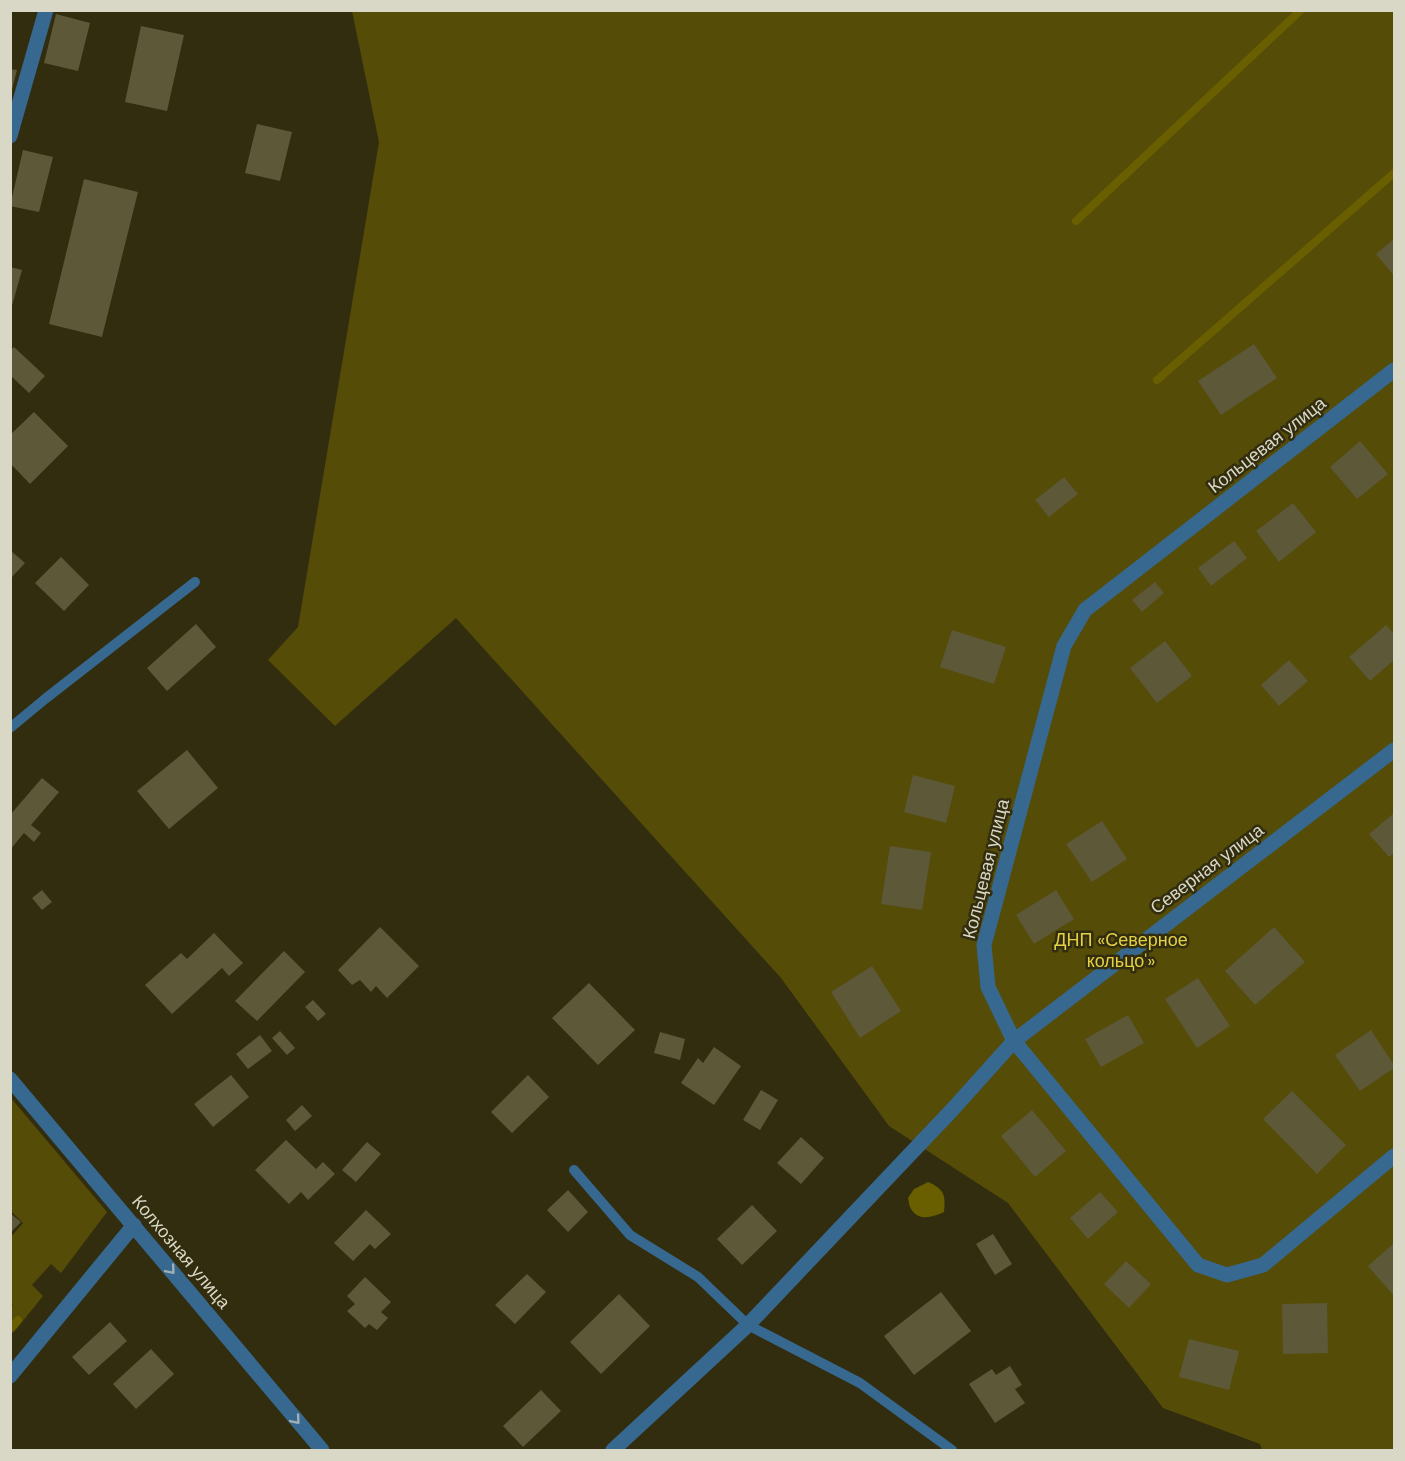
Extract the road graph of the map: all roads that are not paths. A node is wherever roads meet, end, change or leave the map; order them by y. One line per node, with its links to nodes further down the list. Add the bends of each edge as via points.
1 (46, 10): 2 (street)
2 (10, 135)
3 (1395, 370): 7 (street, Кольцевая улица, via 1085,610 1064,646 984,945 988,987)
4 (195, 582): 5 (lane)
5 (10, 728)
6 (1395, 750): 7 (street, Северная улица)
7 (1014, 1041): 9 (street, Кольцевая улица, via 1198,1265 1227,1275 1263,1265); 12 (street, Северная улица)
8 (10, 1079): 11 (street, Колхозная улица)
9 (1395, 1156)
10 (574, 1170): 12 (lane, via 630,1235 698,1277)
11 (134, 1225): 13 (street); 14 (street, Колхозная улица, one-way to 14)
12 (748, 1325): 15 (street, Северная улица); 16 (lane, via 860,1383)
13 (12, 1371)
14 (322, 1450)
15 (613, 1450)
16 (952, 1450)

